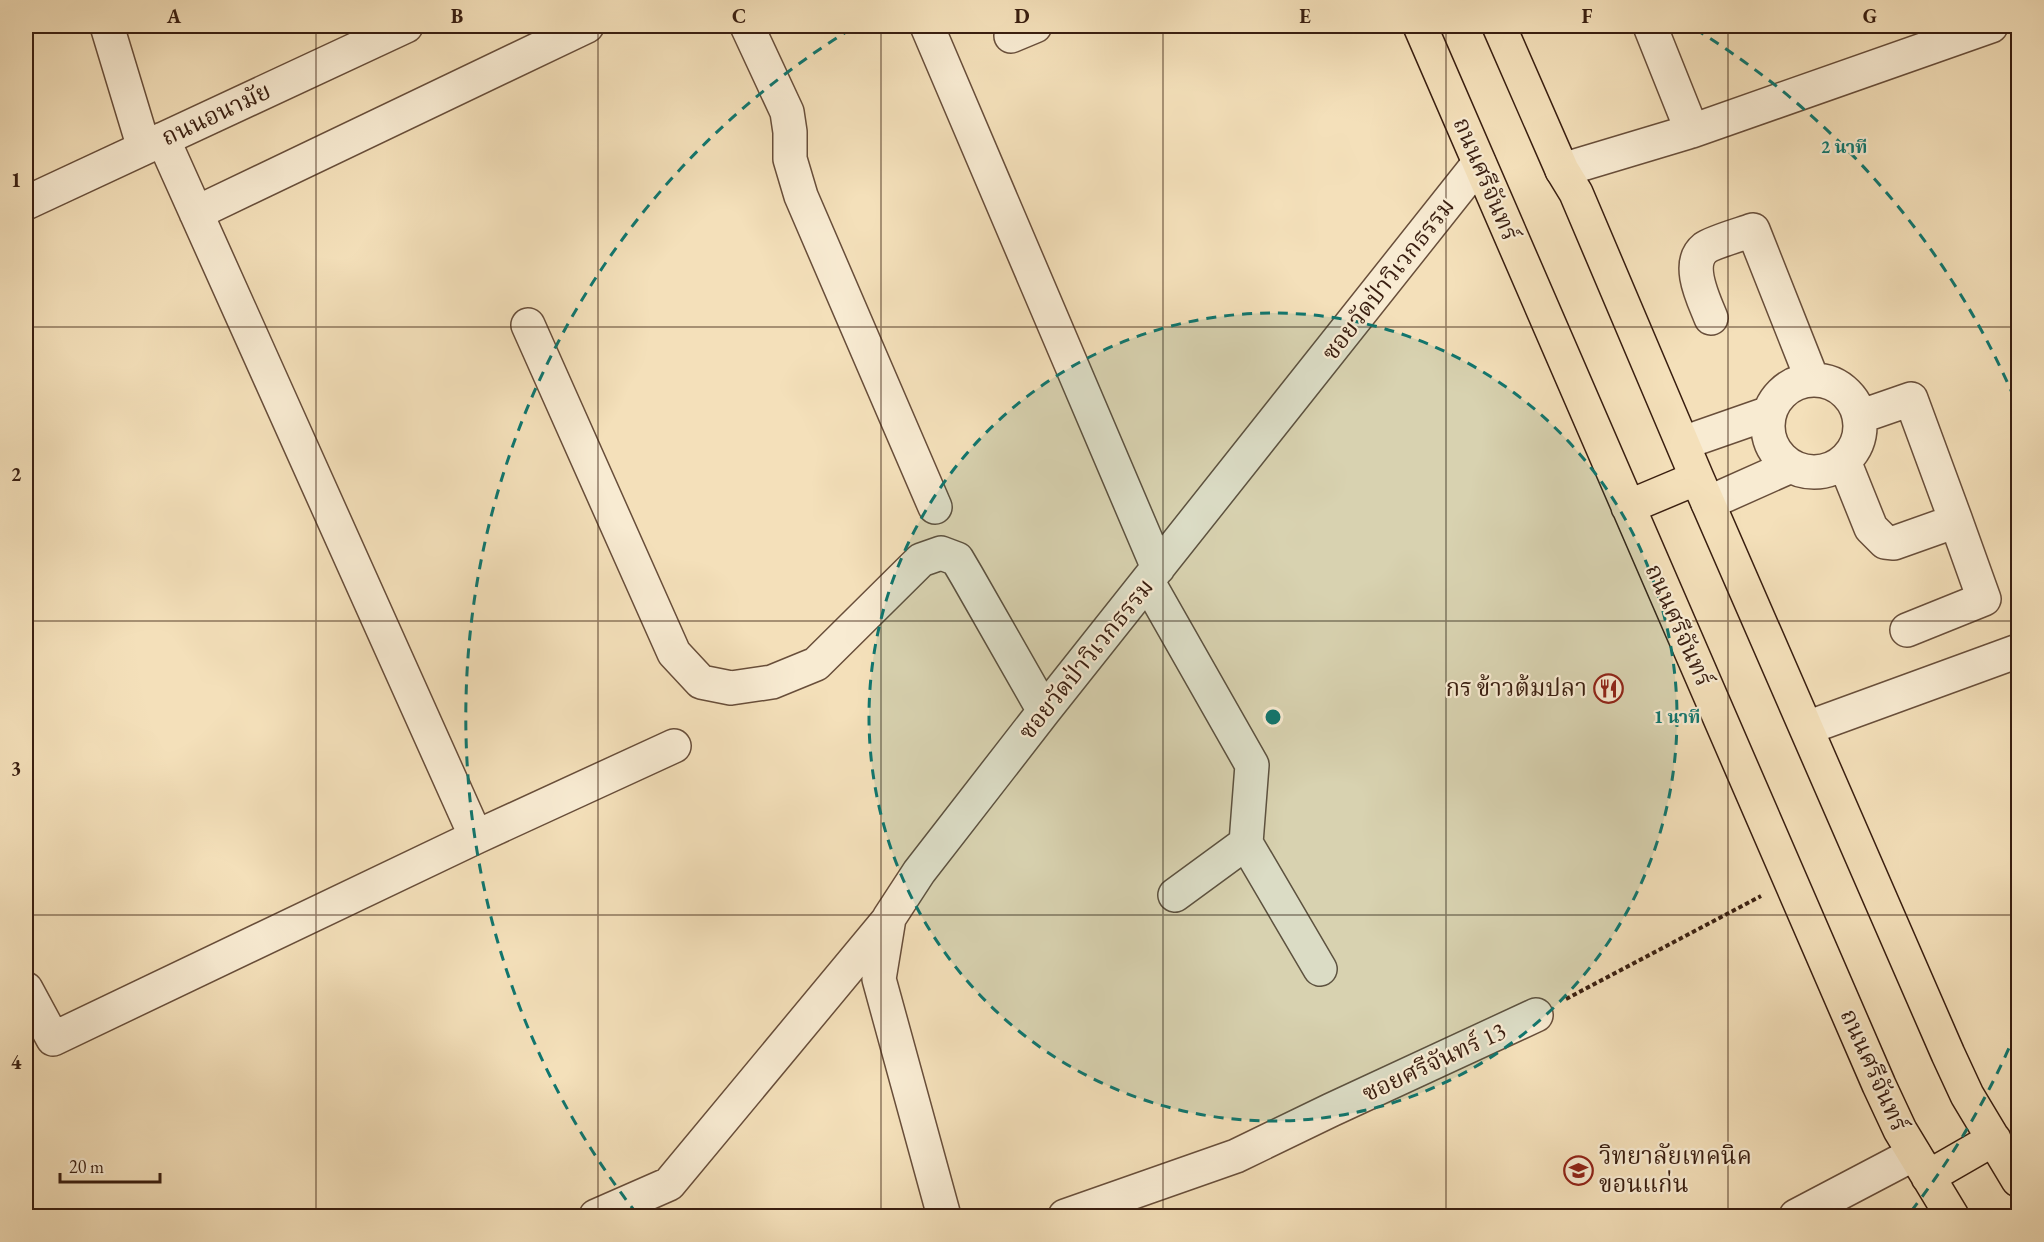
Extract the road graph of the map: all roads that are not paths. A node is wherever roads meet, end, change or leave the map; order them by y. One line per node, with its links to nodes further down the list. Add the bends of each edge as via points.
1 (107, 26): 11 (street)
2 (406, 26): 11 (street, ถนนอนามัย)
3 (587, 26): 15 (street)
4 (747, 26): 25 (street, via 787,112 790,159 801,196)
5 (927, 26): 28 (street)
6 (1420, 26): 12 (main road, ถนนศรีจันทร์)
7 (1499, 26): 13 (main road)
8 (1650, 26): 10 (street)
9 (1991, 26): 10 (street)
10 (1692, 131): 13 (street)
11 (154, 143): 14 (street, ถนนอนามัย); 15 (street, via 175,162)
12 (1479, 163): 26 (main road, ถนนศรีจันทร์); 28 (street, ซอยวัดป่าวิเวกธรรม)
13 (1562, 170): 21 (main road, via 1576,193)
14 (26, 203)
15 (196, 213): 34 (street)
16 (1711, 318): 18 (street, via 1698,281 1698,256 1705,248 1753,230)
17 (528, 325): 31 (street, via 674,653 701,682 731,688 772,682 816,664 921,560 941,553 957,560 968,576)
18 (1812, 379): 19 (street, via 1785,389); 20 (street, via 1837,386 1847,394)
19 (1769, 413): 21 (street); 23 (street, via 1771,443 1779,457)
20 (1859, 417): 22 (street, via 1858,441); 27 (street, via 1911,399)
21 (1683, 443): 24 (main road)
22 (1844, 461): 23 (street, via 1818,472); 27 (street, via 1872,528 1885,542 1893,543)
23 (1791, 466): 24 (street)
24 (1703, 491): 26 (main road); 32 (main road)
25 (935, 507)
26 (1628, 507): 42 (main road, ถนนศรีจันทร์, via 1879,1085)
27 (1956, 521): 29 (street, via 1984,599)
28 (1153, 575): 31 (street, ซอยวัดป่าวิเวกธรรม); 35 (street, via 1252,765)
29 (1906, 630)
30 (2019, 651): 32 (street)
31 (1044, 711): 37 (street, ซอยวัดป่าวิเวกธรรม, via 919,872)
32 (1807, 728): 41 (main road, via 1948,1054)
33 (674, 746): 34 (street)
34 (476, 837): 39 (street, via 53,1039)
35 (1246, 843): 36 (street); 38 (street)
36 (1175, 895)
37 (890, 918): 44 (street, via 669,1184); 45 (street, ซอยวัดป่าวิเวกธรรม, via 879,979)
38 (1320, 969)
39 (26, 989)
40 (1536, 1015): 46 (street, ซอยศรีจันทร์ 13, via 1236,1156)
41 (1994, 1139): 42 (main road); 43 (main road)
42 (1921, 1165): 47 (street); 48 (main road, ถนนศรีจันทร์)
43 (2019, 1180)
44 (596, 1216)
45 (944, 1216)
46 (1065, 1216)
47 (1797, 1216)
48 (1952, 1216)

